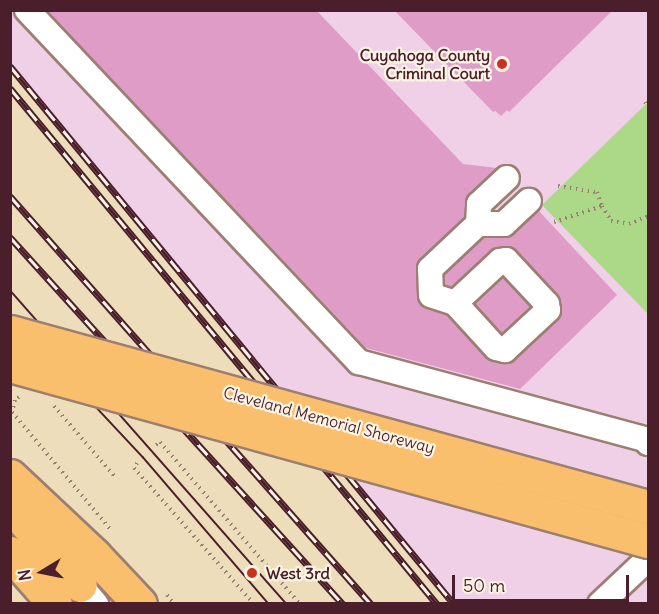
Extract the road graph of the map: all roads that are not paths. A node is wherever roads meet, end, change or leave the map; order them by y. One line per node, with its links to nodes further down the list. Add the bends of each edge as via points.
1 (27, 10): 6 (street, via 359,362 645,439)
2 (518, 190): 3 (street, via 486,223 430,268 431,295)
3 (455, 303): 3 (street, via 495,348 505,350 548,309 506,260 500,261)
4 (10, 332): 9 (highway, Cleveland Memorial Shoreway, bridge)
5 (19, 378): 11 (highway, Cleveland Memorial Shoreway, bridge)
6 (648, 443)
7 (10, 476): 15 (highway, via 78,539)
8 (10, 505): 14 (highway)
9 (648, 507)
10 (10, 526): 14 (highway)
11 (648, 541)
12 (10, 554): 14 (highway)
13 (648, 559): 16 (street)
14 (77, 597)
15 (153, 599)
16 (603, 601)

